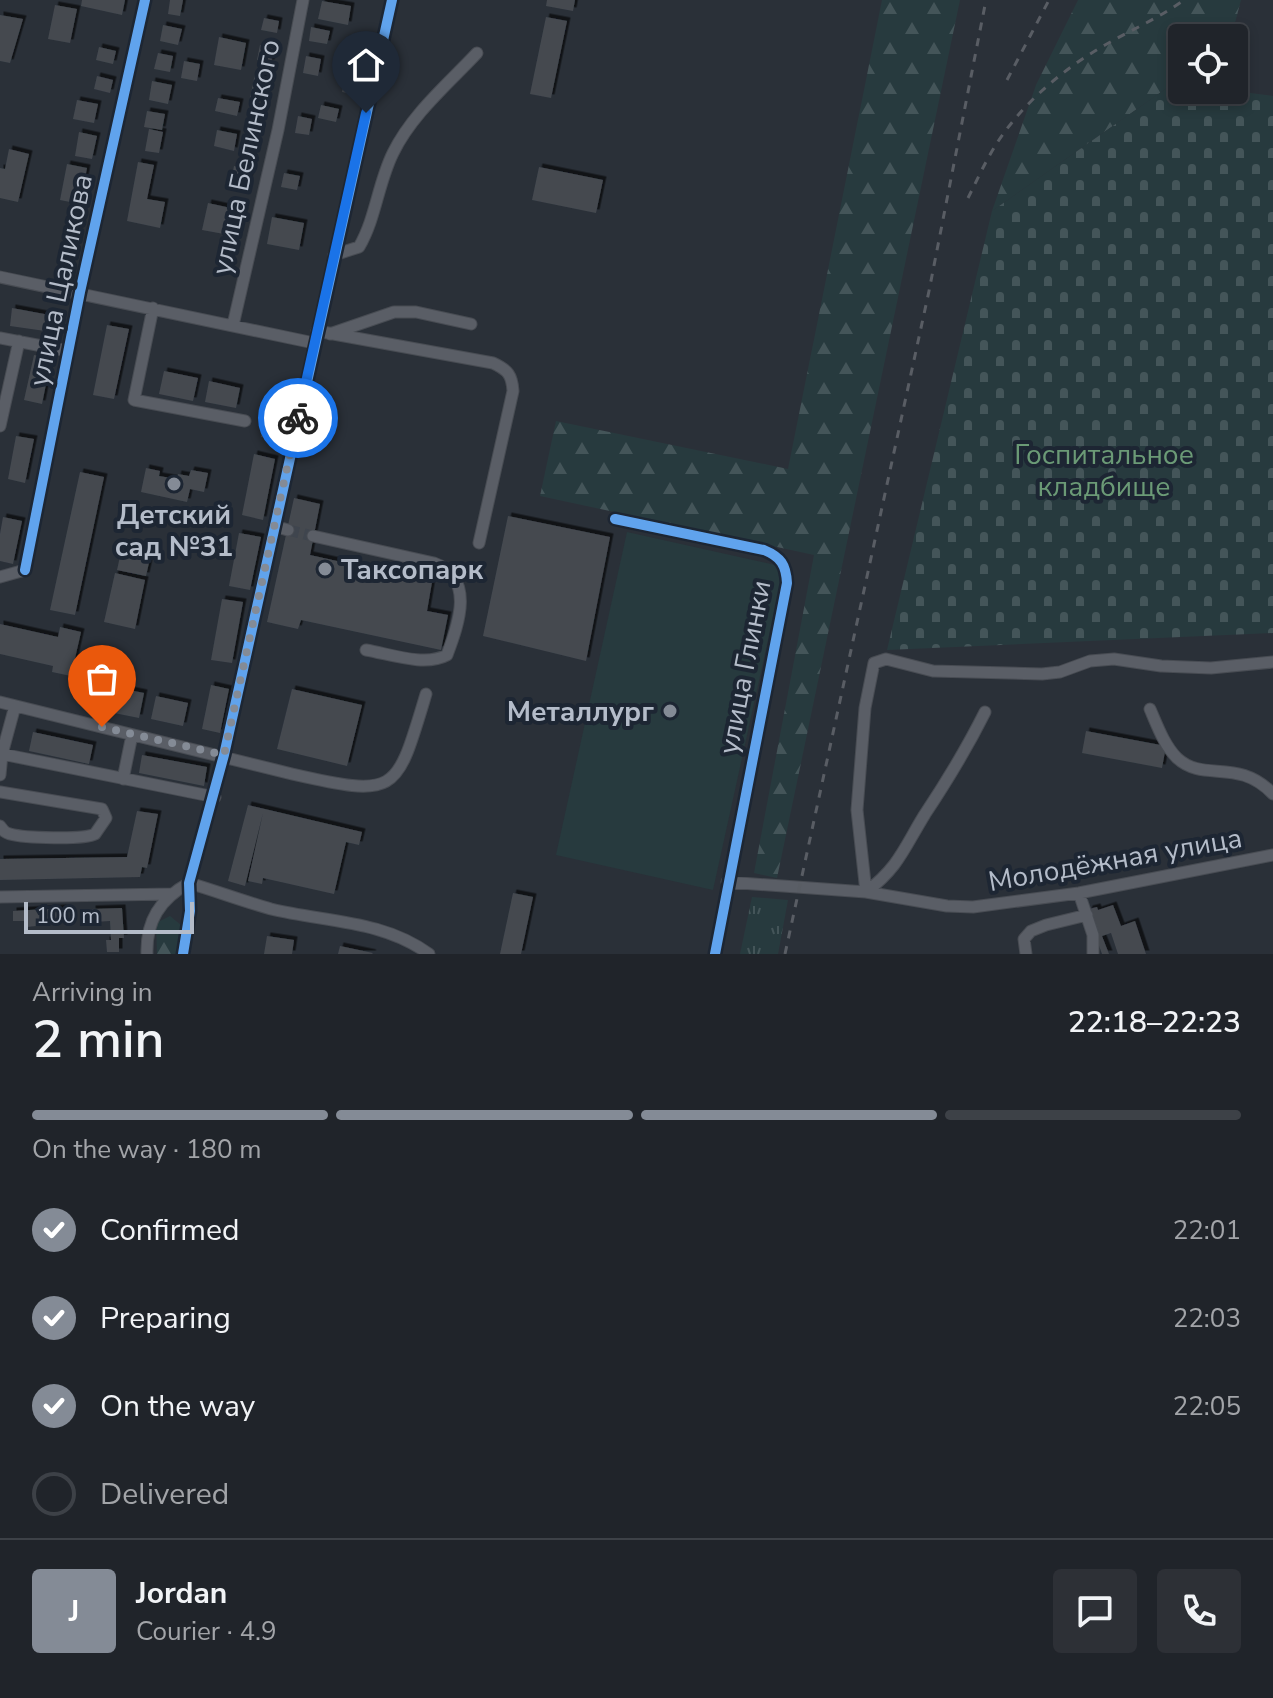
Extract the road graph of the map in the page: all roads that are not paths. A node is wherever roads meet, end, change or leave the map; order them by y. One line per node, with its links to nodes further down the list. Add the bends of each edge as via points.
1 (145, 0): 7 (street, улица Цаликова)
2 (303, 0): 10 (street, улица Белинского)
3 (392, 0): 5 (street)
4 (477, 53): 5 (street, via 408,127 392,155 359,247)
5 (334, 255): 12 (street)
6 (0, 277): 7 (street)
7 (80, 292): 8 (street); 15 (street, улица Цаликова)
8 (153, 308): 10 (street); 16 (street, via 134,400)
9 (471, 324): 11 (street, via 394,312)
10 (233, 325): 12 (street)
11 (330, 334): 12 (street); 22 (street, via 493,363 512,377)
12 (315, 337): 19 (street)
13 (0, 338): 14 (street)
14 (19, 341): 15 (street); 17 (street)
15 (68, 351): 23 (street, улица Цаликова, via 25,570)
16 (245, 421)
17 (0, 426)
18 (615, 519): 41 (street, улица Глинки, via 764,550 775,554 786,570)
19 (274, 526): 20 (street); 33 (street)
20 (288, 530)
21 (313, 536): 24 (street, via 434,563 455,576 462,607 447,655 423,660)
22 (479, 543)
23 (0, 577)
24 (366, 650)
25 (1273, 662): 43 (street, via 1211,668 1114,659 1042,674 933,671 886,659 874,663 857,810)
26 (426, 694): 33 (street, via 408,753 399,772 384,785 341,785)
27 (0, 702): 28 (street)
28 (15, 706): 31 (street); 32 (street)
29 (1150, 709): 37 (street, via 1176,757 1191,767 1239,771)
30 (985, 712): 43 (street, via 904,854)
31 (132, 735): 33 (street); 35 (street)
32 (2, 754): 34 (street); 35 (street)
33 (224, 755): 38 (street)
34 (0, 775)
35 (123, 779): 38 (street)
36 (0, 792): 39 (street, via 102,809 106,818 95,834 79,838 9,834)
37 (1273, 794)
38 (215, 797): 42 (street)
39 (0, 826)
40 (1273, 855): 44 (street, Молодёжная улица)
41 (727, 882): 43 (street, Молодёжная улица); 51 (street, улица Глинки)
42 (189, 883): 45 (street); 49 (street); 50 (street, via 271,909 386,930)
43 (866, 892): 44 (street, Молодёжная улица, via 973,907)
44 (1079, 893): 47 (street)
45 (171, 894): 46 (street); 48 (street, via 150,923)
46 (0, 897)
47 (1087, 915): 52 (street, via 1031,931 1024,939); 53 (street)
48 (147, 954)
49 (183, 954)
50 (429, 954)
51 (715, 954)
52 (1026, 954)
53 (1093, 954)

